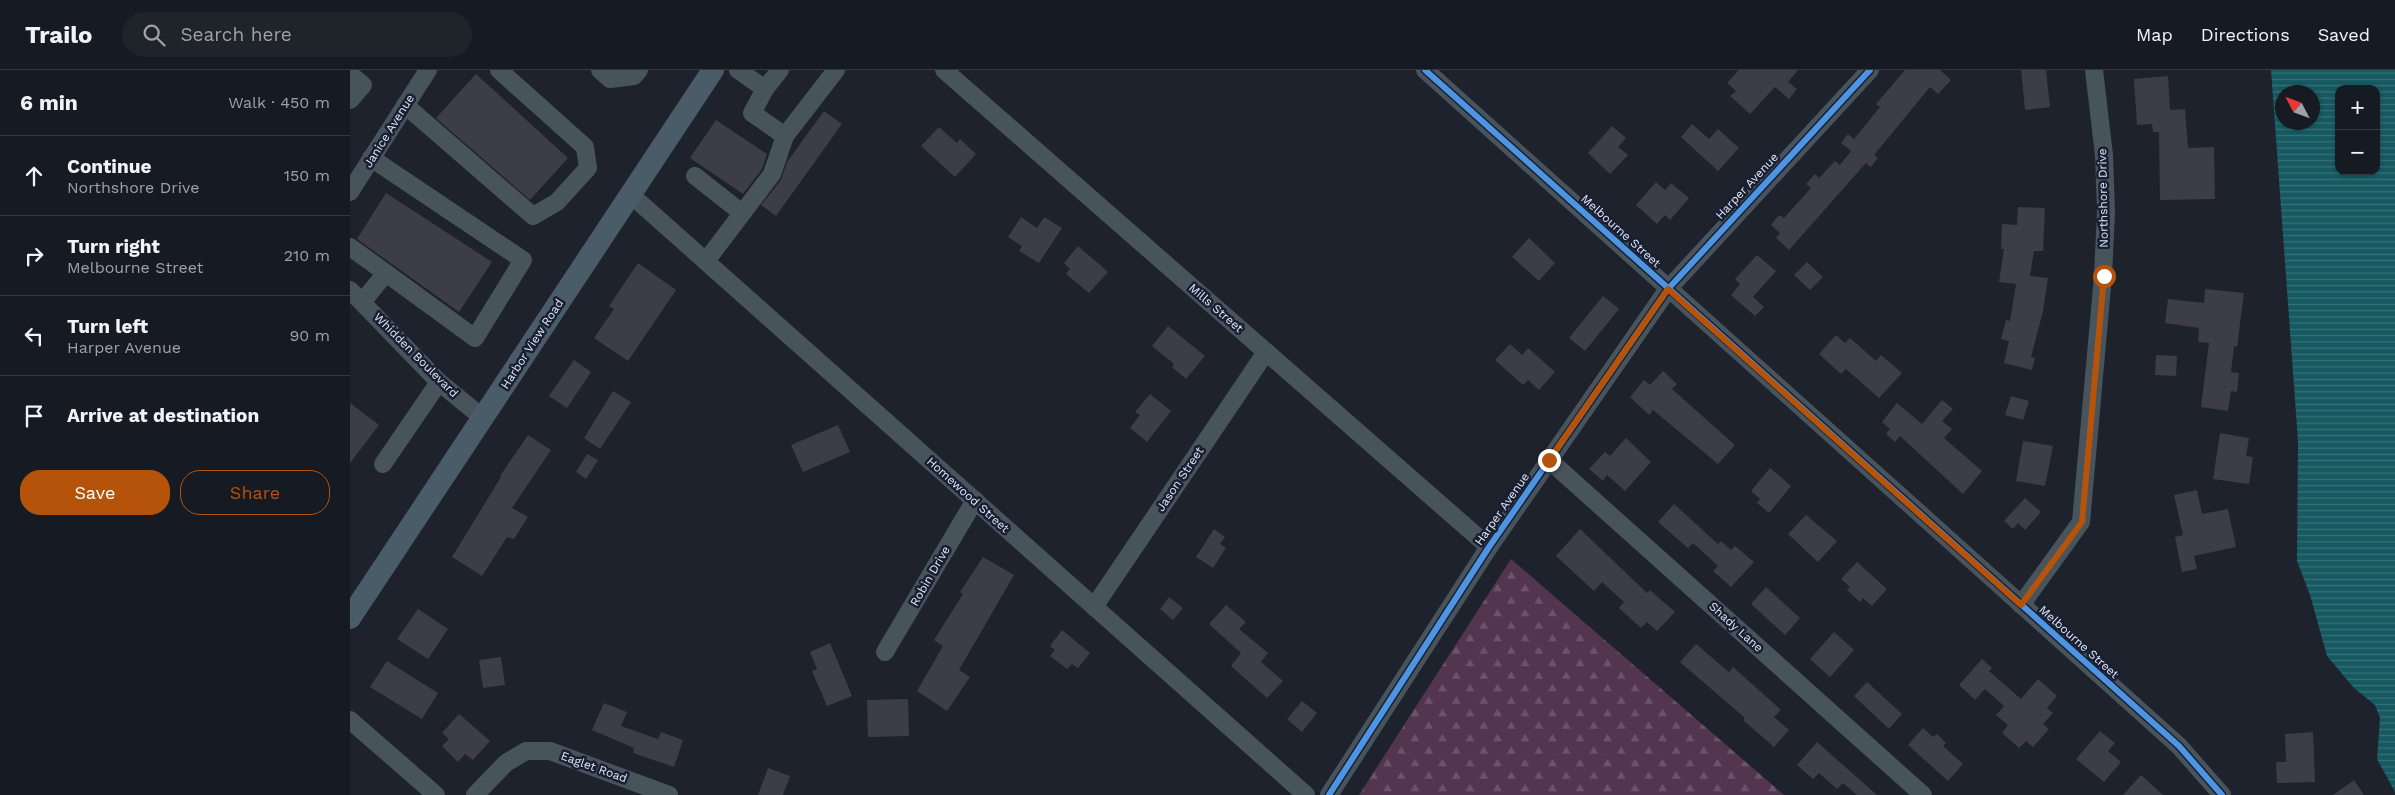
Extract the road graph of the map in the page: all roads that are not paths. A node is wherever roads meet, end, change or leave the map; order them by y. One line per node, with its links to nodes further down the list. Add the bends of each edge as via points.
1 (428, 70): 16 (street, Janice Avenue)
2 (499, 70): 16 (street, via 586,147 588,168 557,202 533,216)
3 (600, 70): 4 (street, via 610,79 634,76)
4 (639, 70)
5 (713, 70): 21 (main road, Harbor View Road)
6 (738, 70): 14 (street)
7 (780, 70): 14 (street)
8 (836, 70): 17 (street)
9 (944, 70): 28 (street, Mills Street)
10 (1424, 70): 26 (street, Melbourne Street)
11 (1870, 70): 26 (street, Harper Avenue)
12 (2094, 70): 35 (street, Northshore Drive, via 2104,156 2106,212 2104,276 2082,522)
13 (350, 74): 15 (street, via 363,85)
14 (765, 89): 17 (street, via 752,113)
15 (350, 100)
16 (405, 105): 18 (street, Janice Avenue)
17 (785, 136): 22 (street, via 772,174)
18 (372, 158): 20 (street, Janice Avenue); 25 (street, via 523,260 475,338)
19 (694, 176): 22 (street)
20 (350, 192)
21 (630, 194): 24 (street, Homewood Street); 30 (main road, Harbor View Road)
22 (742, 213): 24 (street)
23 (350, 247): 25 (street)
24 (706, 261): 33 (street, Homewood Street)
25 (386, 274): 27 (street)
26 (1668, 289): 31 (street, Harper Avenue); 35 (street, Melbourne Street)
27 (356, 296): 29 (street, Whidden Boulevard)
28 (1266, 352): 34 (street, Mills Street); 36 (street, Jason Street)
29 (440, 382): 30 (street, Whidden Boulevard); 32 (street)
30 (483, 418): 37 (main road, Harbor View Road)
31 (1549, 460): 34 (street, Harper Avenue); 45 (street, Shady Lane)
32 (383, 464)
33 (975, 500): 36 (street, Homewood Street); 38 (street, Robin Drive)
34 (1489, 547): 44 (street, Harper Avenue)
35 (2021, 605): 46 (street, Melbourne Street, via 2179,746)
36 (1094, 607): 43 (street, Homewood Street)
37 (350, 618)
38 (886, 652)
39 (350, 720): 40 (street)
40 (436, 795)
41 (474, 795): 42 (street, Eaglet Road, via 506,763 526,751 550,751)
42 (669, 795)
43 (1306, 795)
44 (1330, 795)
45 (1923, 795)
46 (2222, 795)

